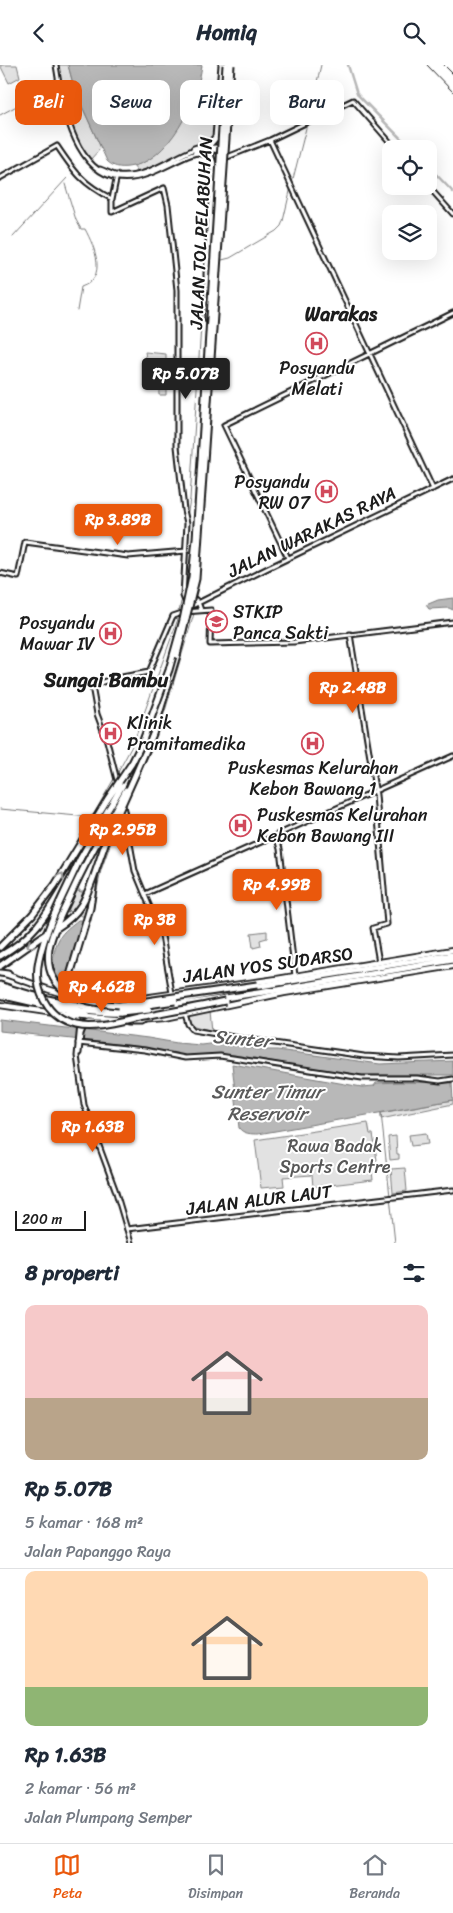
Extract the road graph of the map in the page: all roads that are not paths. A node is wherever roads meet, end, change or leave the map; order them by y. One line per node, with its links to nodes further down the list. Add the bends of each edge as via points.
1 (56, 65): 8 (street, via 72,132 88,160)
2 (222, 65): 7 (highway, via 216,137)
3 (226, 65): 14 (highway, JALAN TOL PELABUHAN, bridge)
4 (231, 65): 28 (highway, JALAN TOL PELABUHAN, bridge, via 196,579 153,734)
5 (270, 140): 6 (street, via 353,100); 7 (street, via 225,159 216,147); 15 (street)
6 (388, 140)
7 (195, 151): 8 (street, via 147,171); 14 (highway, bridge, via 210,154 214,167 207,287)
8 (117, 177): 11 (street)
9 (0, 178): 11 (street, via 57,146 78,176)
10 (436, 195): 12 (street)
11 (112, 199): 18 (street, via 112,211 164,188 168,205 177,289 177,446 187,519)
12 (453, 214)
13 (452, 314): 15 (street)
14 (209, 342): 27 (highway, JALAN TOL PELABUHAN, bridge, via 192,577 166,677 151,722)
15 (370, 354): 17 (street); 19 (street, via 224,425)
16 (453, 479): 17 (street, JALAN WARAKAS RAYA)
17 (433, 489): 19 (street, JALAN WARAKAS RAYA)
18 (184, 551): 20 (street, via 128,556 25,542 18,577); 21 (street)
19 (288, 558): 22 (street, JALAN WARAKAS RAYA)
20 (0, 573)
21 (184, 591): 22 (street); 23 (street)
22 (198, 605): 23 (street, JALAN WARAKAS RAYA); 23 (street, via 194,610); 25 (street, via 211,610 210,645 286,642)
23 (186, 610): 33 (street, JALAN WARAKAS RAYA, via 170,619 149,672 92,686 96,714 107,741 124,809 133,864)
24 (453, 622): 25 (street)
25 (350, 634): 29 (street)
26 (453, 756): 29 (street)
27 (132, 763): 31 (highway, JALAN TOL PELABUHAN, bridge); 34 (highway, one-way to 27, bridge, via 24,924 55,885)
28 (137, 771): 32 (highway, bridge); 45 (highway, bridge, via 82,872 53,934 49,965 54,978 64,991 98,1004 137,1003)
29 (376, 793): 30 (street); 38 (street, via 386,910 386,925 373,928)
30 (277, 837): 33 (street); 43 (street)
31 (80, 859): 36 (highway, bridge, via 36,929); 48 (highway, bridge, via 41,950 37,970 42,999 60,1018 76,1025 98,1026)
32 (95, 873): 39 (highway, one-way to 39, bridge, via 84,902 74,916); 51 (highway, bridge, via 90,908 69,973 69,988 74,995)
33 (146, 896): 47 (street, via 162,936)
34 (0, 947)
35 (453, 952): 38 (highway, JALAN YOS SUDARSO); 45 (highway)
36 (0, 956)
37 (453, 960): 48 (highway)
38 (379, 962): 43 (highway, JALAN YOS SUDARSO)
39 (0, 966)
40 (453, 966): 54 (highway, JALAN YOS SUDARSO, via 284,993)
41 (0, 973): 42 (highway)
42 (8, 974): 51 (highway, JALAN YOS SUDARSO, via 69,996 102,1000)
43 (294, 976): 47 (highway, JALAN YOS SUDARSO)
44 (0, 985): 53 (highway, via 75,1004)
45 (259, 985): 53 (highway, bridge)
46 (0, 990): 53 (highway, via 76,1010)
47 (172, 993): 50 (highway, JALAN YOS SUDARSO)
48 (255, 993): 53 (highway, bridge)
49 (0, 995): 56 (highway)
50 (152, 996): 51 (highway, JALAN YOS SUDARSO); 57 (highway, via 148,1009)
51 (136, 999): 58 (highway, via 141,1006 140,1015)
52 (0, 1005): 55 (highway, JALAN YOS SUDARSO)
53 (121, 1011)
54 (185, 1014): 57 (highway, JALAN YOS SUDARSO); 62 (street, via 193,1030 239,1039 364,1056)
55 (62, 1015): 56 (highway, JALAN YOS SUDARSO); 60 (street, via 78,1021)
56 (88, 1017): 58 (highway, JALAN YOS SUDARSO)
57 (156, 1018): 59 (highway, JALAN YOS SUDARSO)
58 (104, 1019): 59 (highway, JALAN YOS SUDARSO)
59 (146, 1020): 60 (street, via 135,1023 89,1022)
60 (81, 1028): 61 (street)
61 (79, 1042): 63 (street, via 185,1058 226,1057 362,1078); 65 (street, via 84,1105 110,1172)
62 (453, 1055)
63 (453, 1079)
64 (453, 1190): 65 (street, JALAN ALUR LAUT)
65 (127, 1229): 66 (street)
66 (131, 1243)

